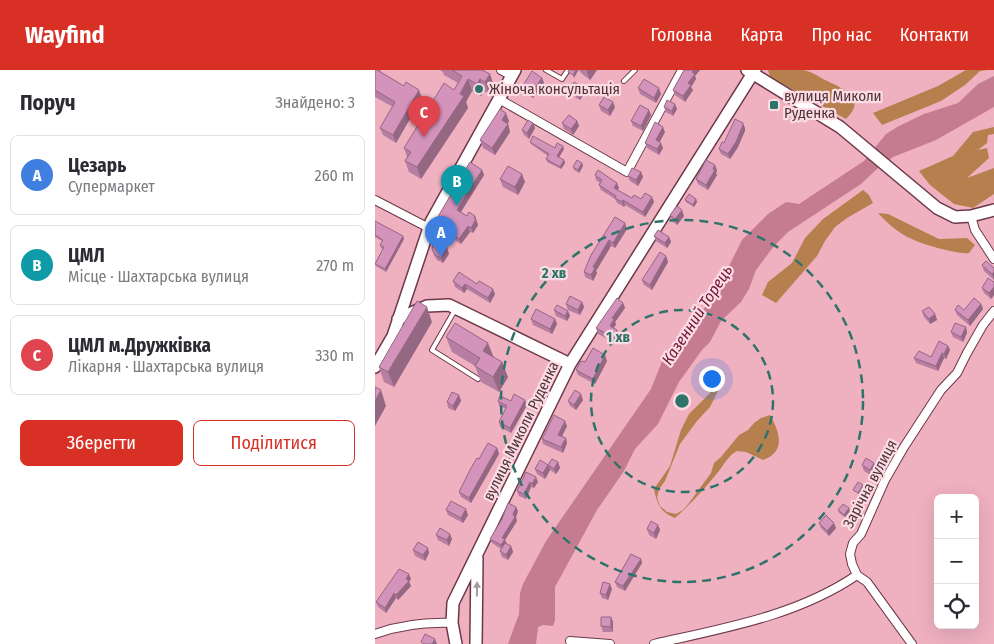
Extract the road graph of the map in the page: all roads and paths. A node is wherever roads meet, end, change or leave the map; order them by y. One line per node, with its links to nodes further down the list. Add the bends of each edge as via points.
1 (501, 70): 7 (street)
2 (546, 70): 3 (lane, via 561,79)
3 (568, 70)
4 (635, 70): 8 (lane)
5 (682, 70): 9 (street, via 627,172)
6 (752, 71): 12 (street, via 840,127 937,208 955,217); 18 (street, вулиця Миколи Руденка)
7 (514, 73): 9 (street)
8 (624, 81)
9 (499, 99): 13 (street)
10 (375, 200): 13 (street)
11 (994, 210): 12 (street)
12 (971, 216): 14 (street, via 975,230)
13 (429, 228): 17 (street)
14 (994, 259)
15 (456, 308): 17 (street, via 449,305 427,306); 18 (street); 20 (lane, via 432,350)
16 (994, 311): 22 (street, Зарічна вулиця, via 957,373 941,390 885,480 861,534 853,543 850,554)
17 (398, 319): 19 (street, via 393,336)
18 (570, 364): 21 (street, вулиця Миколи Руденка)
19 (375, 367)
20 (478, 378)
21 (477, 554): 23 (street, вулиця Миколи Руденка, via 453,603); 27 (street, вулиця Миколи Руденка, one-way to 21)
22 (857, 575): 29 (street, via 835,590 775,615); 30 (street, via 867,582)
23 (452, 624): 24 (street, via 391,628); 26 (street, вулиця Миколи Руденка)
24 (375, 634)
25 (569, 641): 28 (street)
26 (456, 644)
27 (476, 644)
28 (610, 644)
29 (654, 644)
30 (912, 644)

